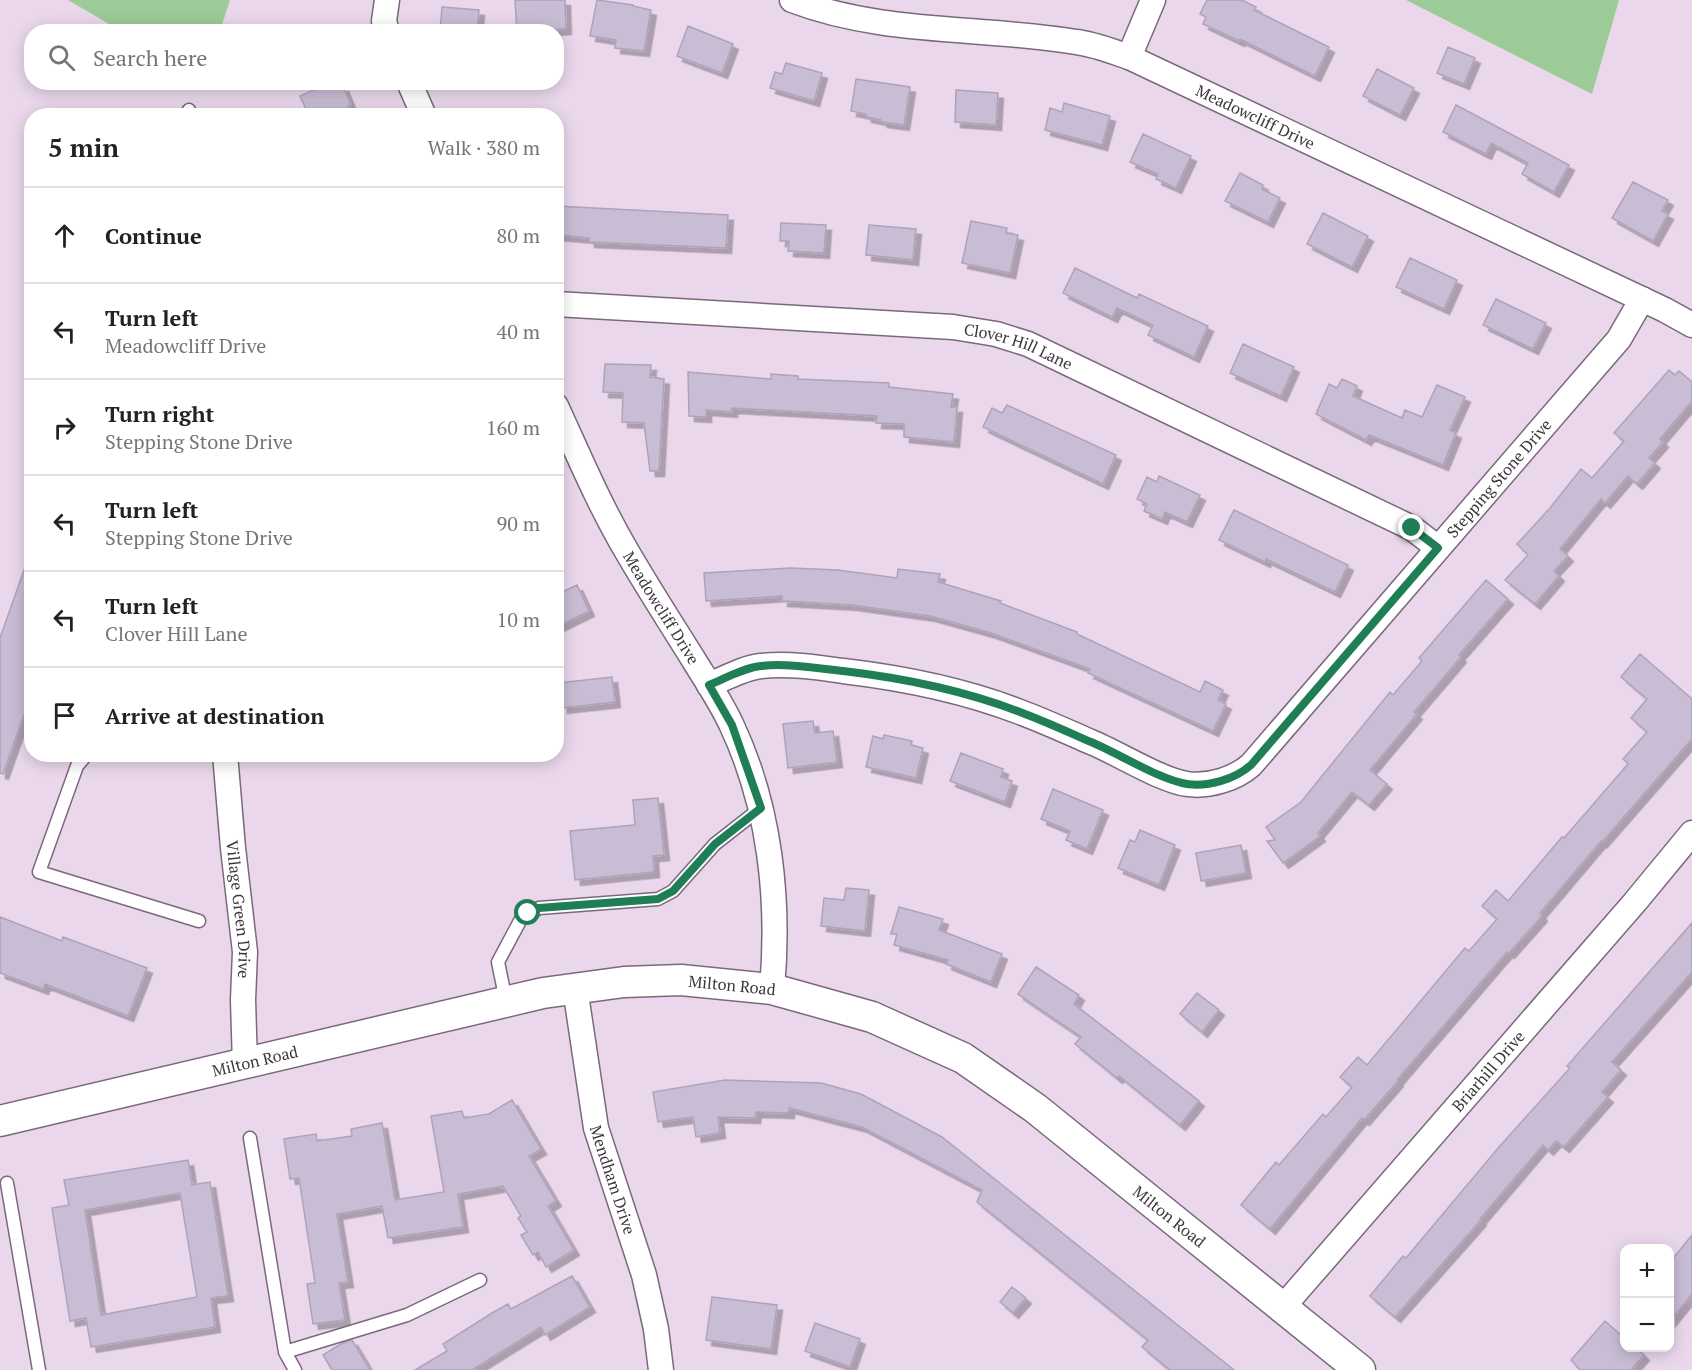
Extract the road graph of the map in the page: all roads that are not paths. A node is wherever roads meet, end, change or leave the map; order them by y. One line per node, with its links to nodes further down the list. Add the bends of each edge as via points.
1 (387, 0): 4 (street)
2 (792, 0): 5 (street, Meadowcliff Drive, via 873,22 1076,42)
3 (1153, 0): 5 (street)
4 (385, 24)
5 (1129, 57): 8 (street, Meadowcliff Drive)
6 (413, 90): 7 (street)
7 (420, 108)
8 (1642, 299): 10 (street, Meadowcliff Drive); 12 (street, Stepping Stone Drive, via 1619,339)
9 (564, 304): 12 (street, Clover Hill Lane, via 953,327 996,334 1028,344 1412,528)
10 (1692, 325)
11 (564, 422): 13 (street, Meadowcliff Drive, via 625,548)
12 (1438, 548): 13 (street, Stepping Stone Drive, via 1251,765 1232,777 1210,783 1188,784 1171,779 1020,712 894,677 807,666 760,666)
13 (709, 685): 16 (street, Meadowcliff Drive, via 732,725)
14 (80, 762): 18 (lane, via 39,872)
15 (226, 762): 22 (street, Village Green Drive, via 245,952)
16 (761, 808): 20 (street, Meadowcliff Drive, via 773,876); 21 (lane, via 715,844 673,891 658,899 539,908 528,913 498,962)
17 (1692, 833): 27 (street, Briarhill Drive)
18 (198, 921)
19 (575, 988): 20 (street, Milton Road, via 681,980); 21 (street, Milton Road); 31 (street, Mendham Drive, via 596,1128 644,1275)
20 (772, 989): 27 (street, Milton Road, via 872,1017 963,1058 1035,1108)
21 (506, 1001): 22 (street, Milton Road)
22 (245, 1065): 23 (street, Milton Road)
23 (0, 1121)
24 (250, 1138): 28 (lane)
25 (8, 1183): 29 (lane)
26 (480, 1280): 28 (lane, via 407,1315)
27 (1282, 1308): 32 (street, Milton Road)
28 (285, 1352): 30 (lane)
29 (39, 1370)
30 (295, 1370)
31 (661, 1370)
32 (1360, 1370)

